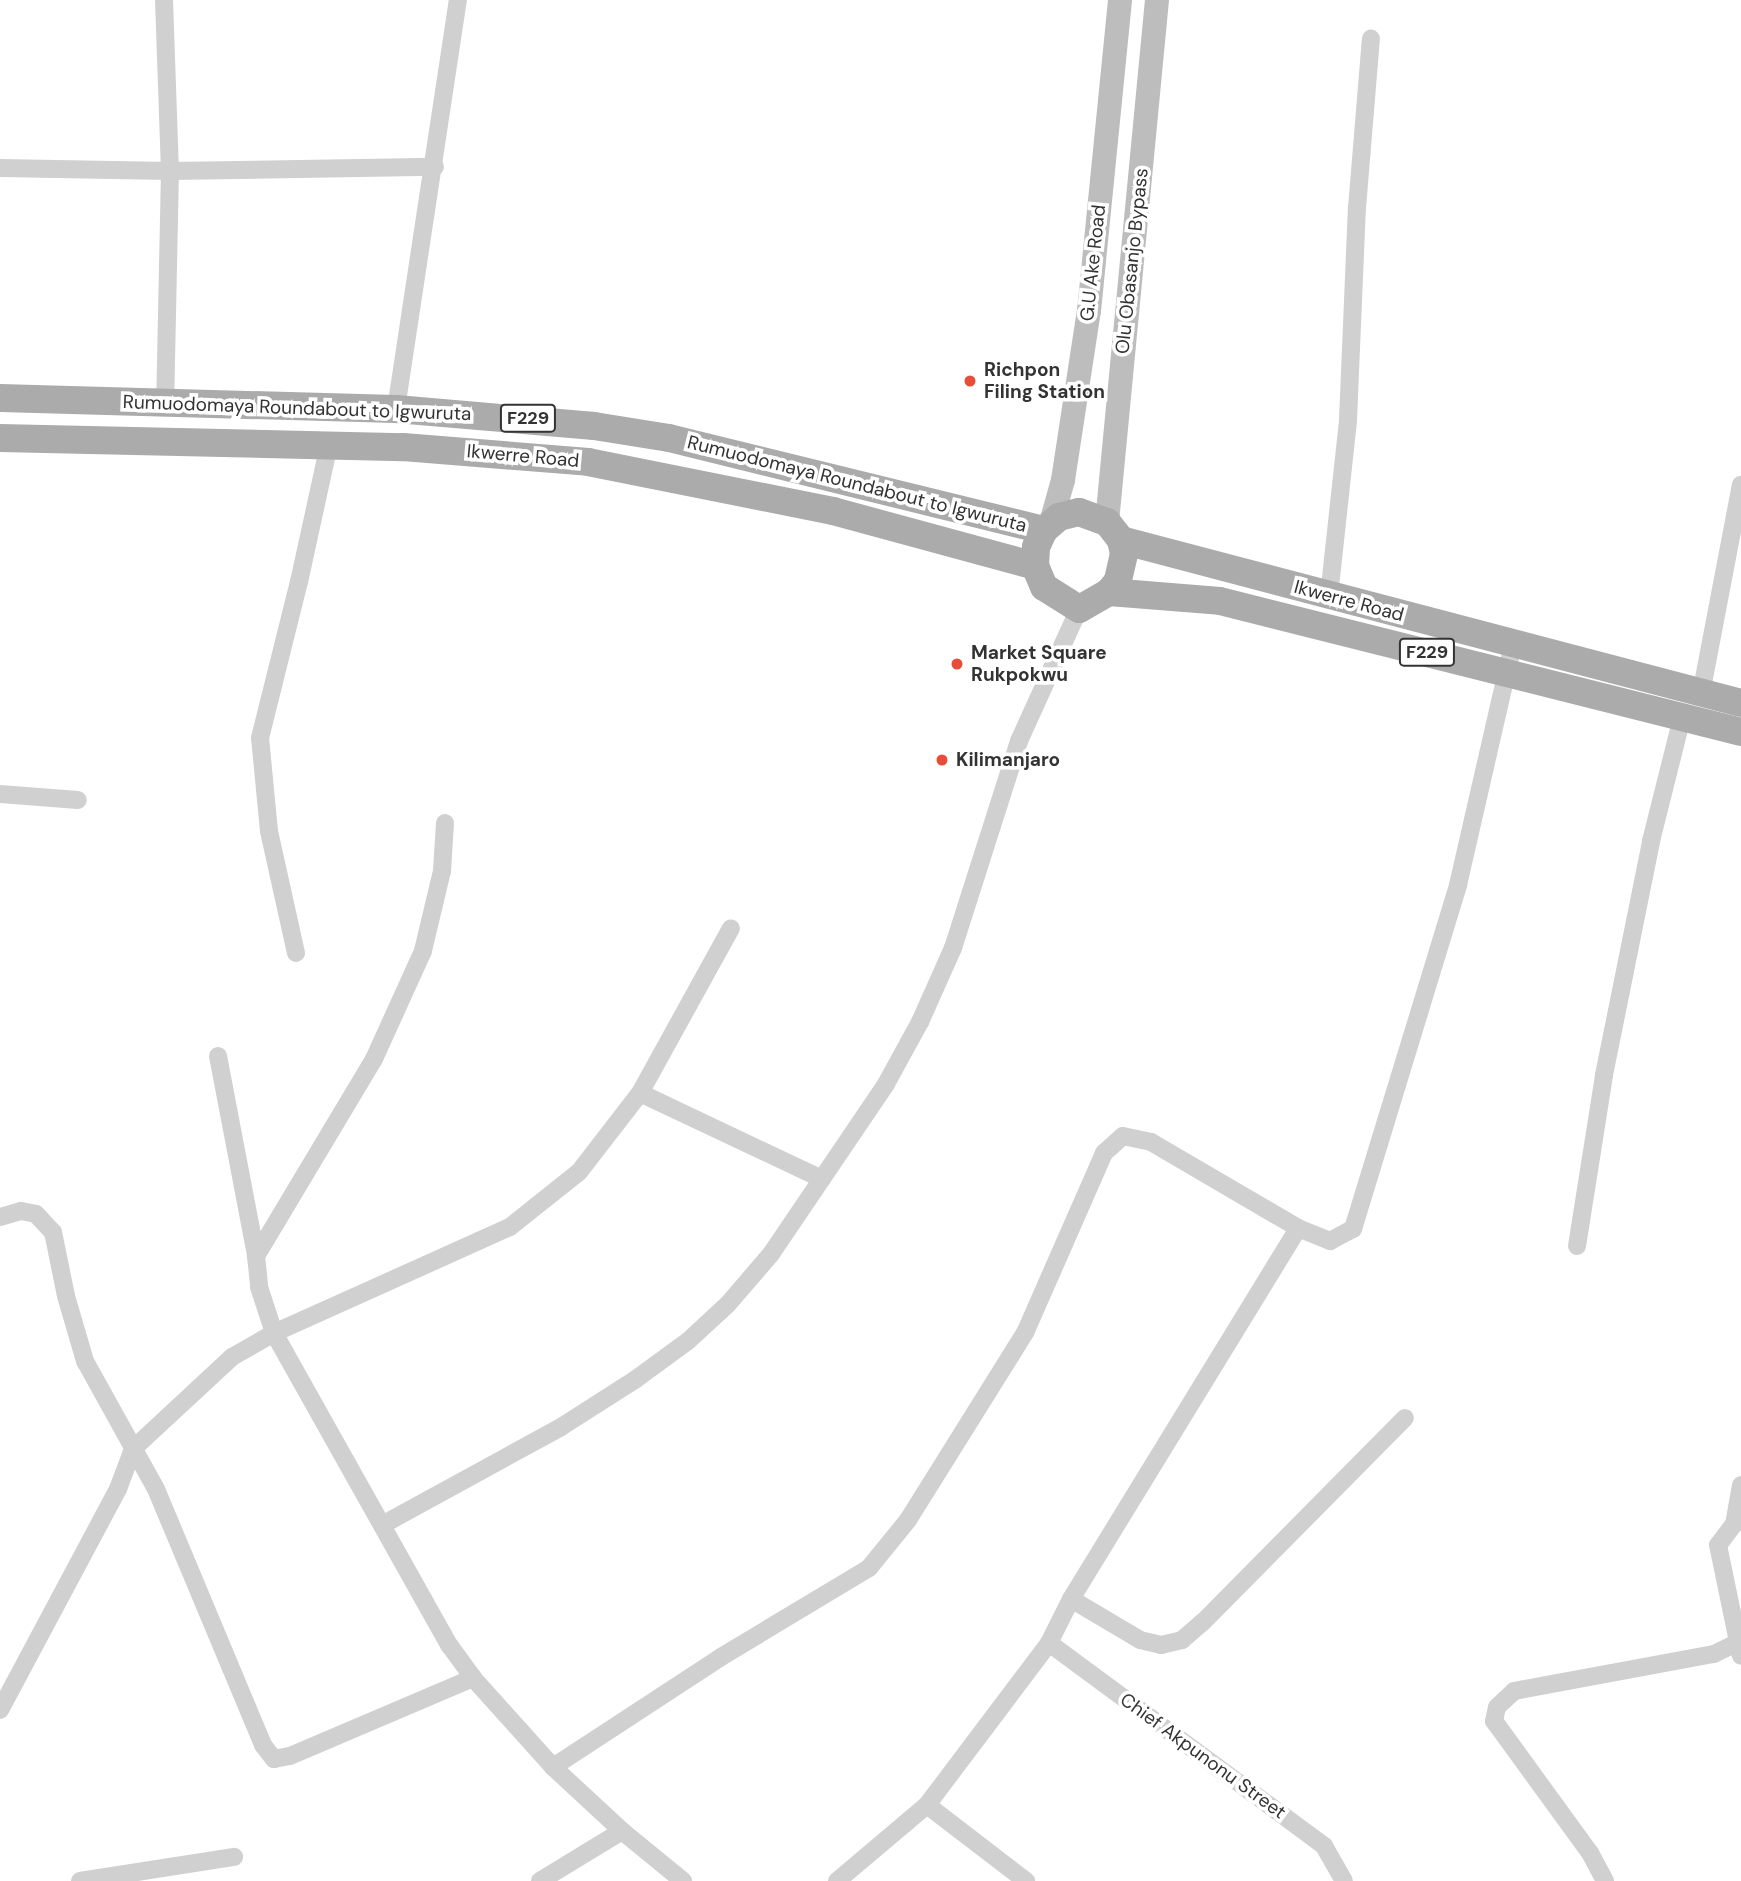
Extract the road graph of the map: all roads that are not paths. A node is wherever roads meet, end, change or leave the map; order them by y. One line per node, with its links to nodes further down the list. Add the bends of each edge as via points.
1 (164, 0): 8 (street)
2 (458, 0): 6 (street)
3 (1120, 0): 15 (main road, G.U Ake Road, via 1089,311 1065,468)
4 (1157, 0): 16 (main road, Olu Obasanjo Bypass)
5 (1371, 39): 20 (street, via 1357,208 1348,421)
6 (435, 167): 8 (street); 11 (street)
7 (0, 168): 8 (street)
8 (170, 171): 10 (street)
9 (0, 398): 10 (main road, Rumuodomaya Roundabout to Igwuruta / F229)
10 (165, 404): 11 (main road, Rumuodomaya Roundabout to Igwuruta / F229)
11 (396, 409): 15 (main road, Rumuodomaya Roundabout to Igwuruta / F229, via 525,418 669,438)
12 (0, 438): 13 (main road, Ikwerre Road / F229)
13 (328, 444): 18 (main road, Ikwerre Road / F229, via 589,461 833,511); 32 (street, via 260,738 269,831)
14 (1741, 485): 17 (street)
15 (1048, 526): 16 (main road, F229, via 1079,512); 18 (main road, via 1036,547)
16 (1114, 531): 19 (main road, via 1123,568); 20 (main road, Ikwerre Road / F229)
17 (1737, 541): 24 (street)
18 (1035, 566): 21 (main road, via 1044,587)
19 (1109, 592): 21 (main road); 23 (main road, F229, via 1220,601)
20 (1329, 596): 22 (main road, Ikwerre Road / F229)
21 (1079, 610): 35 (street, via 1019,741 953,948 920,1022 886,1084)
22 (1513, 644): 23 (street); 24 (main road, Ikwerre Road / F229)
23 (1508, 672): 26 (main road, F229); 37 (street, via 1458,885 1353,1229 1330,1241)
24 (1701, 694): 25 (main road, Ikwerre Road / F229)
25 (1741, 703)
26 (1682, 718): 27 (main road, F229); 38 (street, via 1651,841 1604,1075)
27 (1741, 732)
28 (0, 794): 29 (street)
29 (78, 800)
30 (445, 823): 39 (street, via 442,872 423,951 374,1059)
31 (731, 928): 34 (street)
32 (296, 953)
33 (218, 1056): 39 (street)
34 (640, 1093): 35 (street); 40 (street, via 579,1172 510,1227)
35 (822, 1179): 44 (street, via 762,1264 688,1341 561,1427)
36 (0, 1217): 42 (street, via 21,1211 36,1214 53,1232 85,1361)
37 (1298, 1228): 45 (street); 50 (street, via 1151,1142 1123,1136 1104,1153 1026,1333 908,1520 869,1568 721,1657)
38 (1577, 1246)
39 (256, 1256): 40 (street, via 259,1287)
40 (274, 1333): 42 (street, via 232,1357); 44 (street)
41 (1405, 1418): 45 (street, via 1182,1640 1161,1645 1140,1640)
42 (133, 1449): 48 (street, via 156,1489 263,1745 274,1759); 49 (street, via 118,1489)
43 (1741, 1485): 47 (street, via 1734,1524 1718,1545)
44 (384, 1524): 48 (street, via 450,1646)
45 (1071, 1599): 46 (street)
46 (1049, 1643): 51 (street); 59 (street, Chief Akpunonu Street, via 1324,1846)
47 (1740, 1646): 60 (street, via 1514,1691 1497,1707 1494,1721 1590,1853)
48 (473, 1678): 50 (street)
49 (0, 1710)
50 (554, 1767): 52 (street)
51 (927, 1805): 57 (street); 58 (street)
52 (622, 1831): 55 (street); 56 (street)
53 (234, 1857): 54 (street)
54 (80, 1881)
55 (540, 1881)
56 (683, 1881)
57 (837, 1881)
58 (1026, 1881)
59 (1345, 1881)
60 (1605, 1881)

